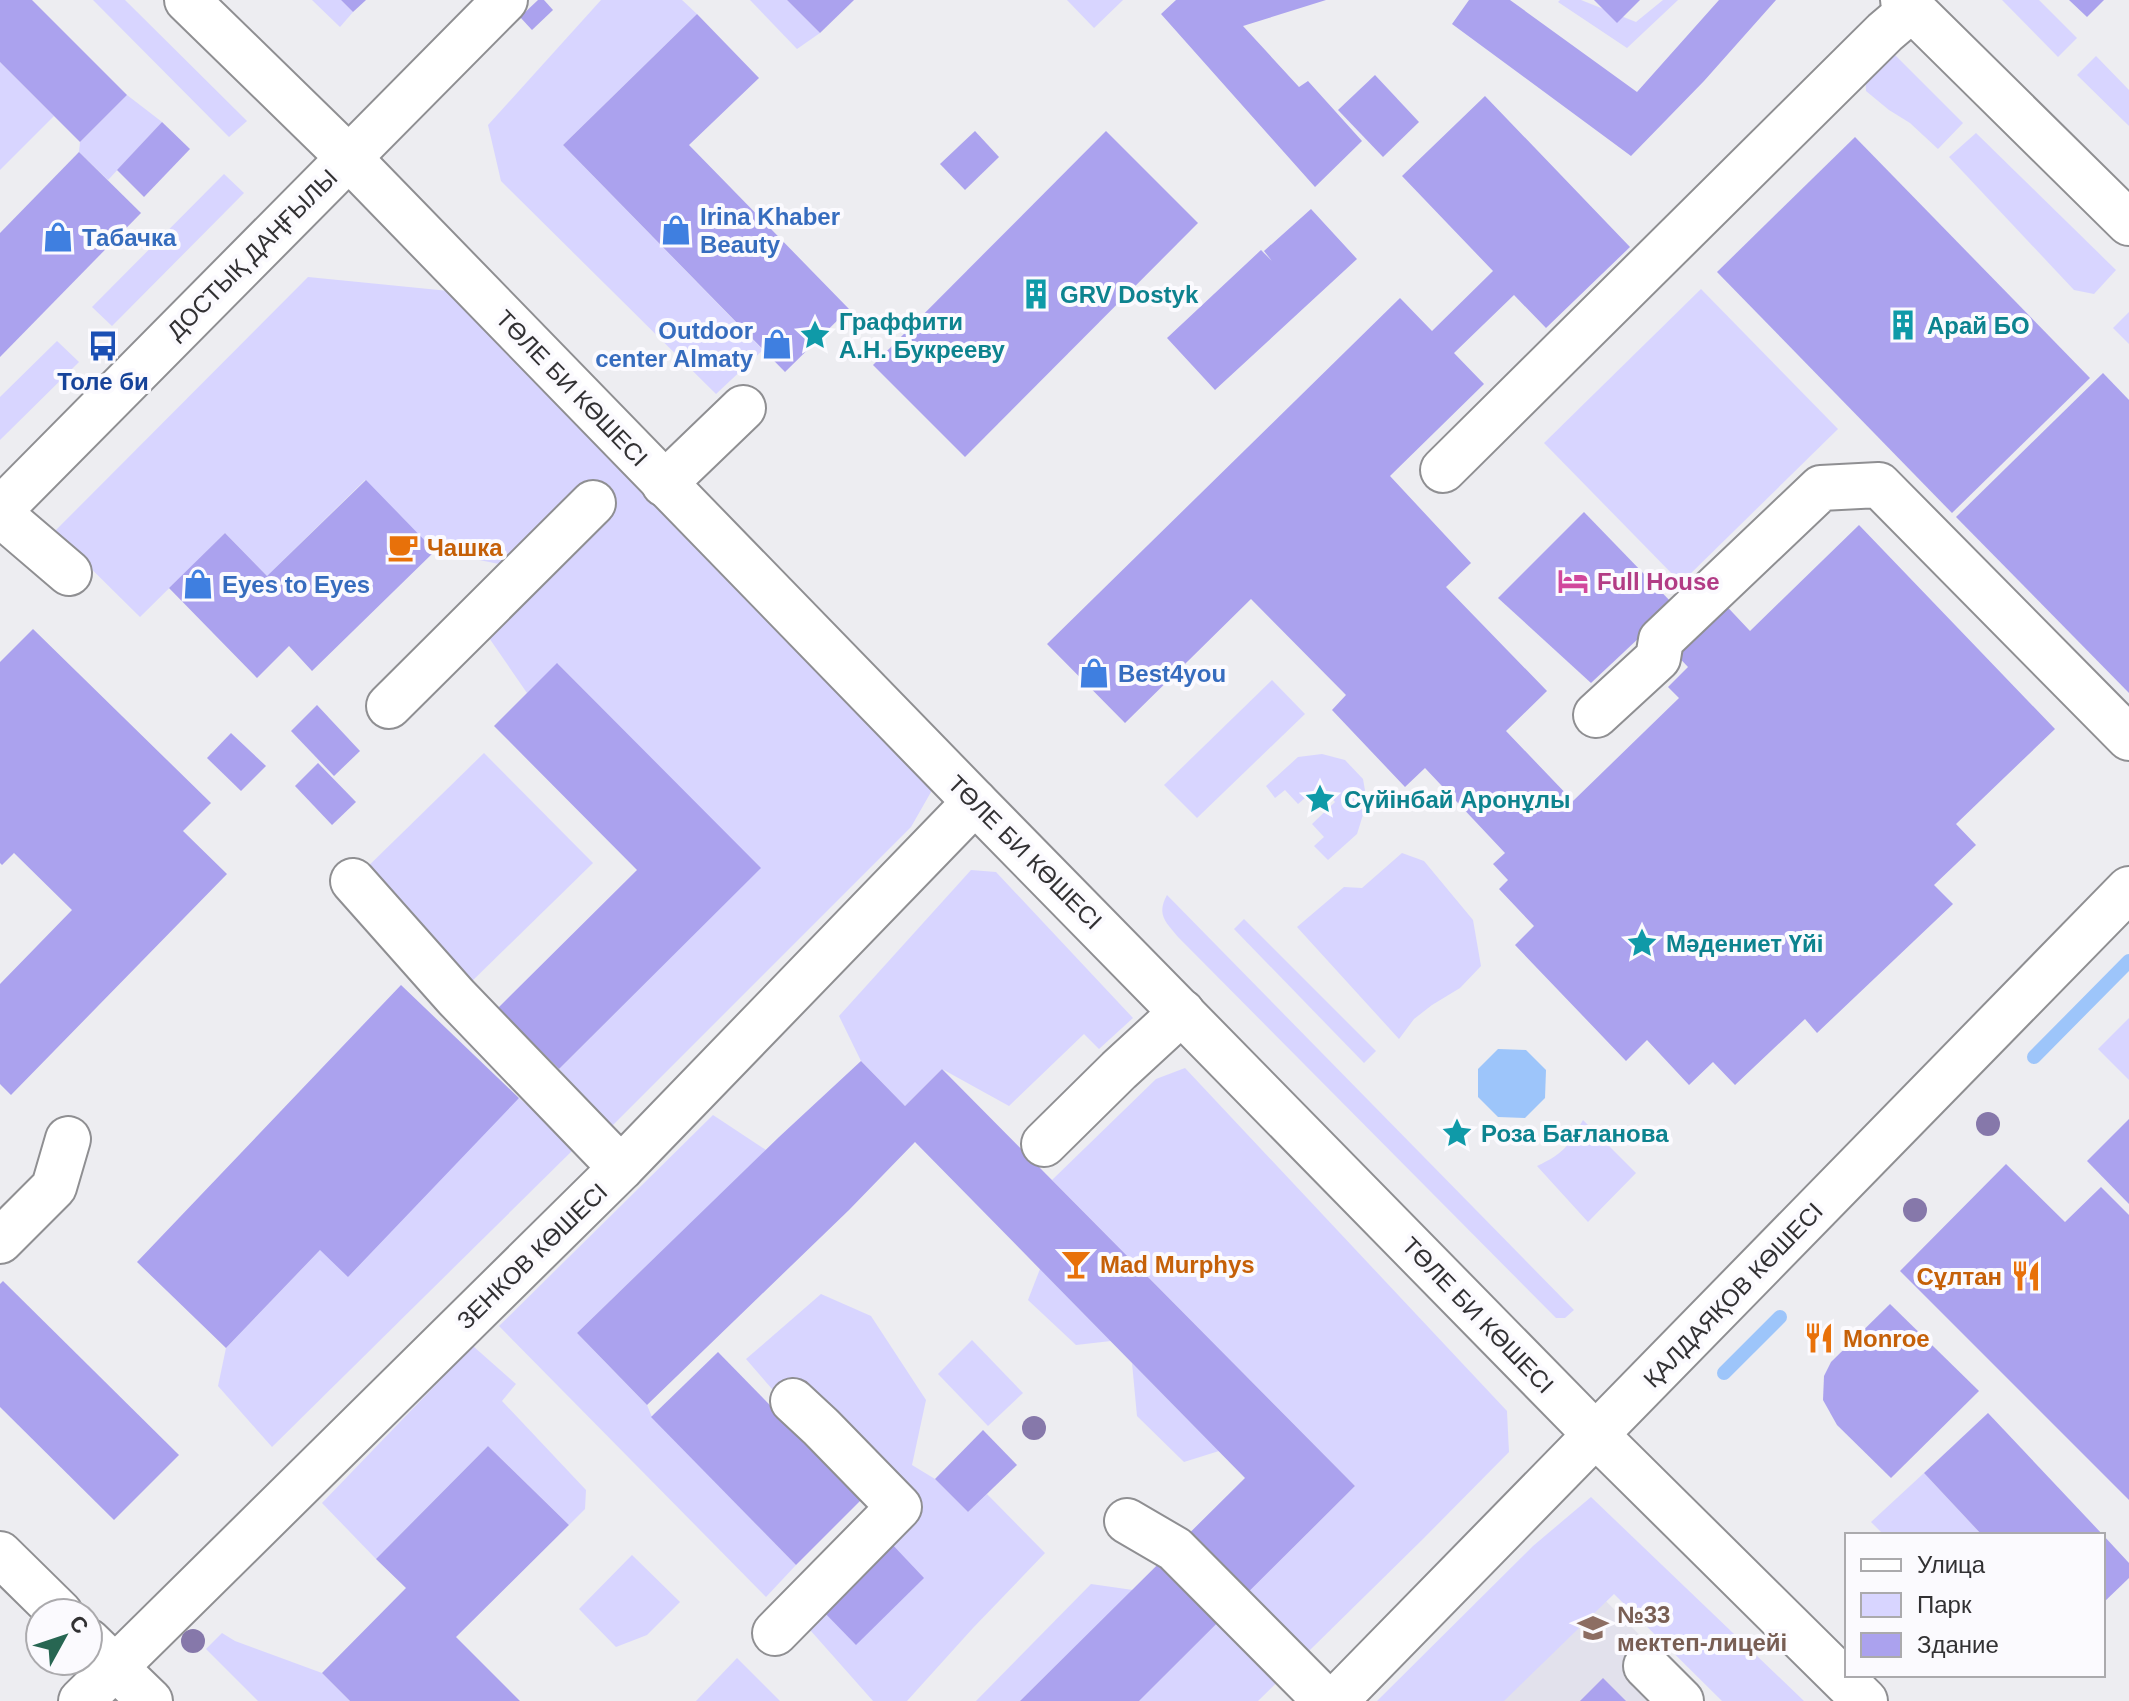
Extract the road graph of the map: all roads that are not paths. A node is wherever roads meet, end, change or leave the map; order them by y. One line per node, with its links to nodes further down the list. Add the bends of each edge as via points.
1 (187, 0): 4 (main road, ТӨЛЕ БИ КӨШЕСІ)
2 (505, 0): 4 (main road, ДОСТЫҚ ДАҢҒЫЛЫ)
3 (1907, 4): 5 (main road); 7 (main road, via 1862,55)
4 (348, 157): 8 (main road, ТӨЛЕ БИ КӨШЕСІ); 10 (main road, ДОСТЫҚ ДАҢҒЫЛЫ)
5 (2129, 223)
6 (743, 408): 8 (main road)
7 (1443, 470)
8 (664, 484): 15 (main road, ТӨЛЕ БИ КӨШЕСІ)
9 (593, 503): 12 (main road)
10 (0, 512): 11 (main road)
11 (69, 573)
12 (389, 706)
13 (1596, 715): 14 (main road, via 1658,658 1661,640 1821,488 1879,485)
14 (2129, 738)
15 (975, 802): 18 (main road, ТӨЛЕ БИ КӨШЕСІ); 21 (main road, ЗЕНКОВ КӨШЕСІ)
16 (353, 881): 21 (main road)
17 (2129, 889): 24 (main road, ҚАЛДАЯҚОВ КӨШЕСІ)
18 (1182, 1012): 20 (main road); 24 (main road, ТӨЛЕ БИ КӨШЕСІ)
19 (68, 1139): 22 (main road, via 54,1187)
20 (1044, 1144)
21 (621, 1168): 29 (main road, ЗЕНКОВ КӨШЕСІ)
22 (0, 1241)
23 (793, 1401): 28 (main road, via 899,1507)
24 (1596, 1435): 36 (main road, ҚАЛДАЯҚОВ КӨШЕСІ); 38 (main road, ТӨЛЕ БИ КӨШЕСІ)
25 (1127, 1521): 35 (main road, via 1175,1549)
26 (0, 1554): 27 (main road)
27 (44, 1597)
28 (775, 1633)
29 (104, 1651)
30 (104, 1657): 34 (main road)
31 (1646, 1666): 37 (main road)
32 (91, 1677): 33 (main road, ЗЕНКОВ КӨШЕСІ)
33 (81, 1701)
34 (150, 1701)
35 (1326, 1701)
36 (1335, 1701)
37 (1681, 1701)
38 (1865, 1701)

